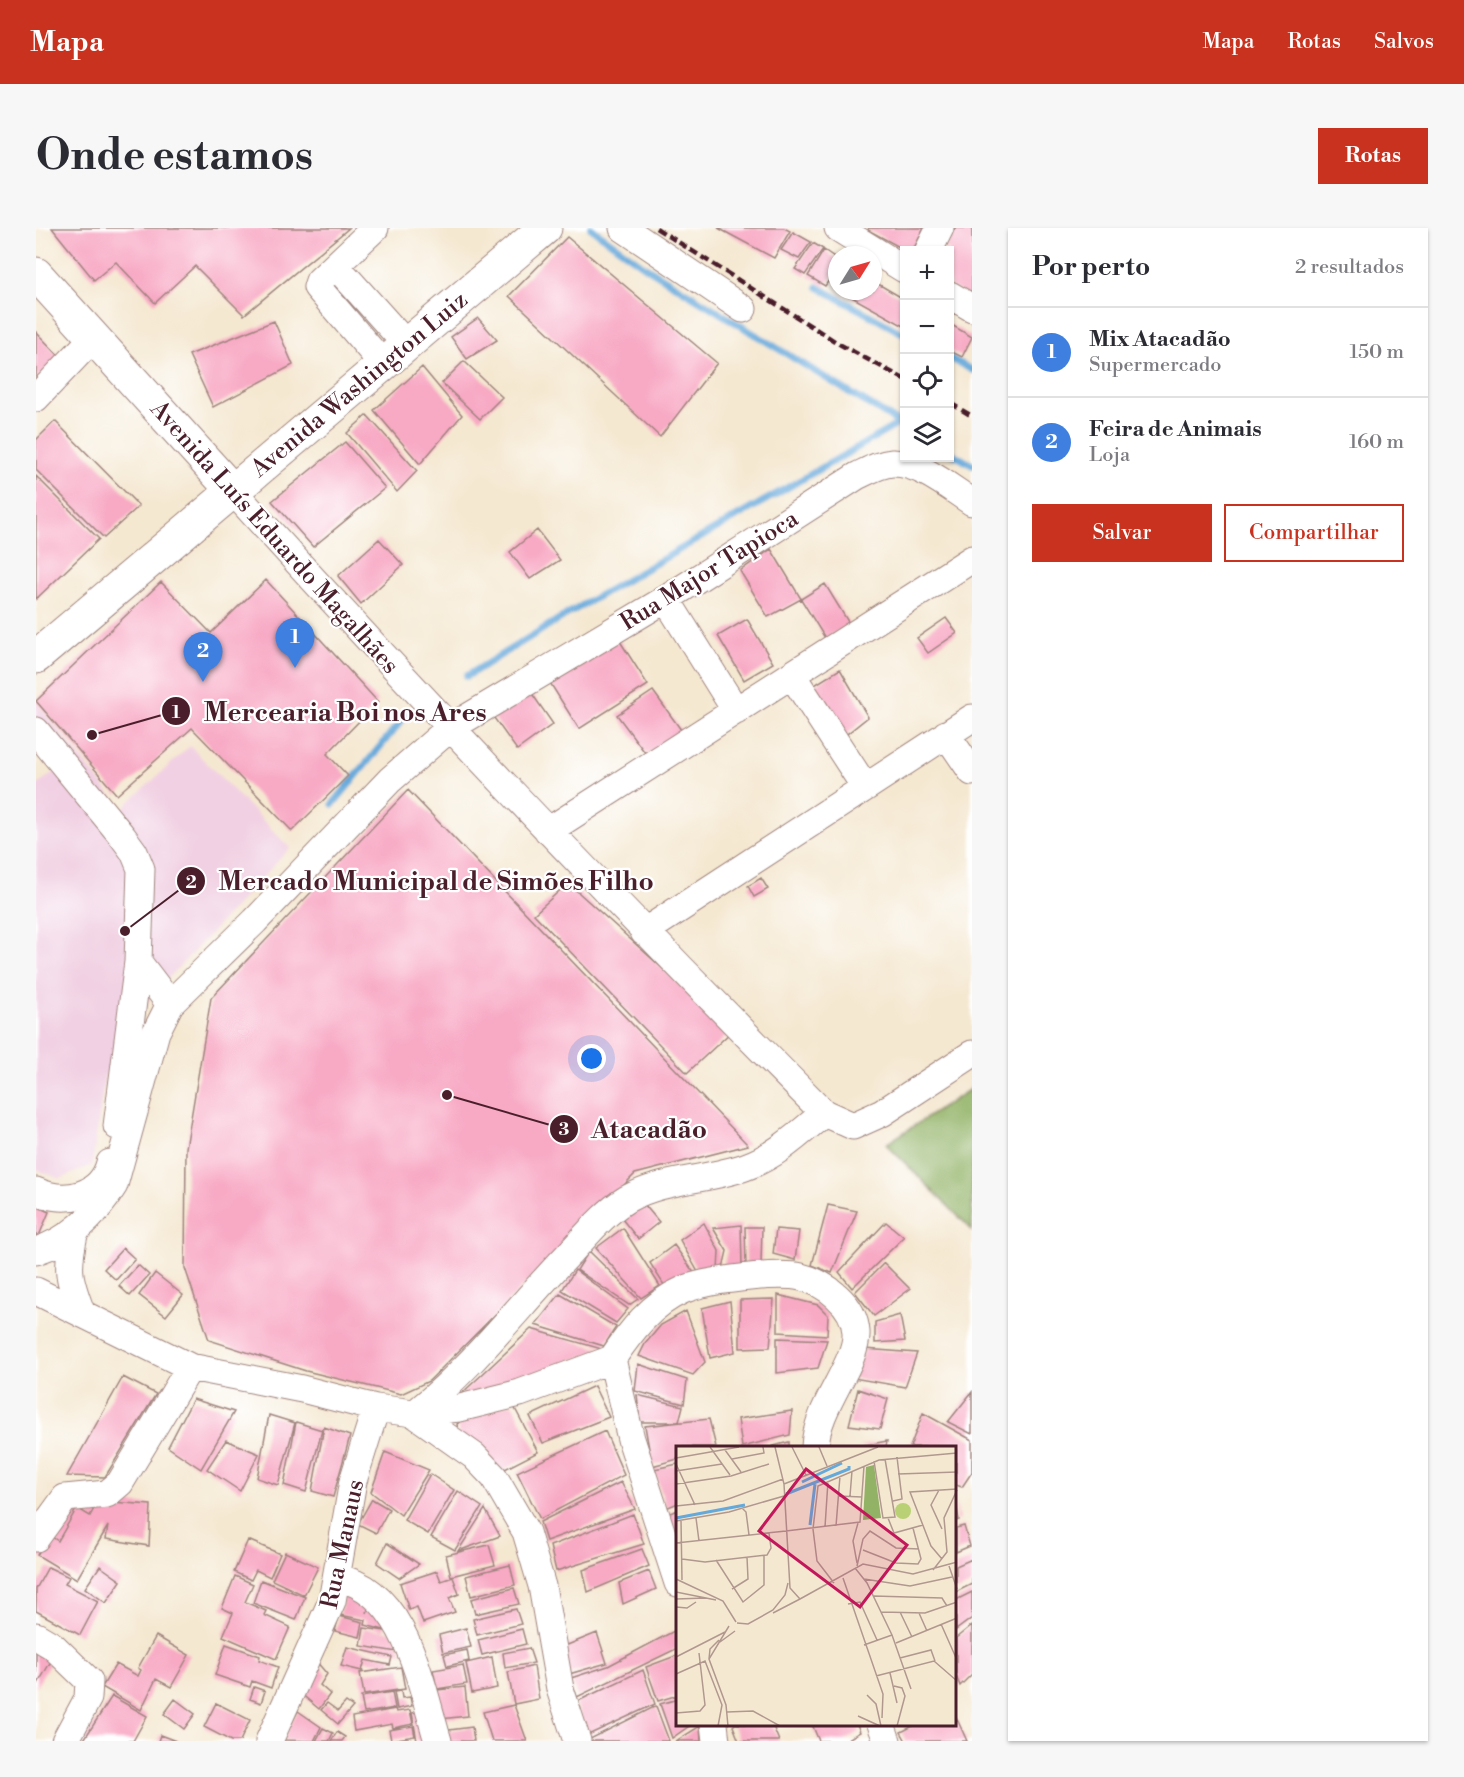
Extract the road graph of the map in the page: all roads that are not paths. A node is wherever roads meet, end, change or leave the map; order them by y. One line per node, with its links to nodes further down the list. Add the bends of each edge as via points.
1 (375, 228): 13 (street, via 336,266)
2 (545, 228): 13 (main road, Avenida Washington Luiz)
3 (623, 228): 11 (street)
4 (838, 228): 7 (street)
5 (940, 228): 6 (street)
6 (931, 246)
7 (900, 267)
8 (36, 274): 12 (main road, Avenida Luís Eduardo Magalhães)
9 (954, 297): 10 (street)
10 (972, 308)
11 (742, 309)
12 (94, 337): 14 (street); 15 (main road, Avenida Luís Eduardo Magalhães)
13 (394, 354): 15 (main road, Avenida Washington Luiz)
14 (36, 398)
15 (232, 490): 19 (main road, Avenida Washington Luiz); 23 (street, Avenida Luís Eduardo Magalhães)
16 (972, 502): 18 (street, Rua Major Tapioca, via 908,465 879,466 857,476)
17 (972, 559): 20 (street)
18 (666, 599): 21 (street); 23 (street, Rua Major Tapioca)
19 (36, 657)
20 (792, 675): 21 (street); 27 (street)
21 (736, 711): 28 (street)
22 (972, 718): 24 (street)
23 (450, 728): 28 (street, Avenida Luís Eduardo Magalhães); 31 (street, Rua Major Tapioca, via 390,780)
24 (946, 734): 26 (street); 27 (street)
25 (40, 744): 30 (street, via 134,852 141,870)
26 (972, 772)
27 (865, 788): 29 (street)
28 (548, 831): 29 (street, Avenida Luís Eduardo Magalhães)
29 (644, 932): 33 (street, Avenida Luís Eduardo Magalhães)
30 (138, 963): 31 (street); 34 (street, via 115,1144 107,1175 97,1185 65,1199)
31 (170, 1004): 35 (street, Rua Major Tapioca, via 156,1032 114,1185 103,1203)
32 (972, 1054): 33 (street, Avenida Luís Eduardo Magalhães, via 882,1113 853,1126)
33 (824, 1113): 42 (street, via 780,1150 746,1167 652,1189 604,1216 454,1381)
34 (36, 1191)
35 (75, 1230): 36 (street, Rua Major Tapioca); 38 (street, via 69,1280)
36 (36, 1251)
37 (36, 1291): 38 (street)
38 (82, 1314): 40 (street)
39 (612, 1359): 42 (street, via 520,1393 460,1408); 43 (street, via 642,1319 658,1304 683,1290 712,1281 754,1278 799,1277 814,1282 837,1295 856,1331 852,1352 819,1422); 45 (street, via 631,1439)
40 (189, 1367): 41 (street); 44 (street, via 120,1483 107,1494 65,1498)
41 (376, 1408): 42 (street); 46 (street, Rua Manaus, via 353,1481)
42 (416, 1412): 53 (street, via 474,1456 494,1477 526,1532 542,1586 560,1689)
43 (815, 1446)
44 (36, 1538)
45 (676, 1577)
46 (339, 1578): 51 (street, Rua Manaus, via 327,1618); 52 (street, via 371,1592 399,1626)
47 (36, 1636): 50 (street, via 53,1646 89,1681 88,1698)
48 (714, 1726): 54 (street)
49 (881, 1726): 55 (street)
50 (65, 1741)
51 (270, 1741)
52 (438, 1741)
53 (577, 1741)
54 (716, 1741)
55 (887, 1741)

